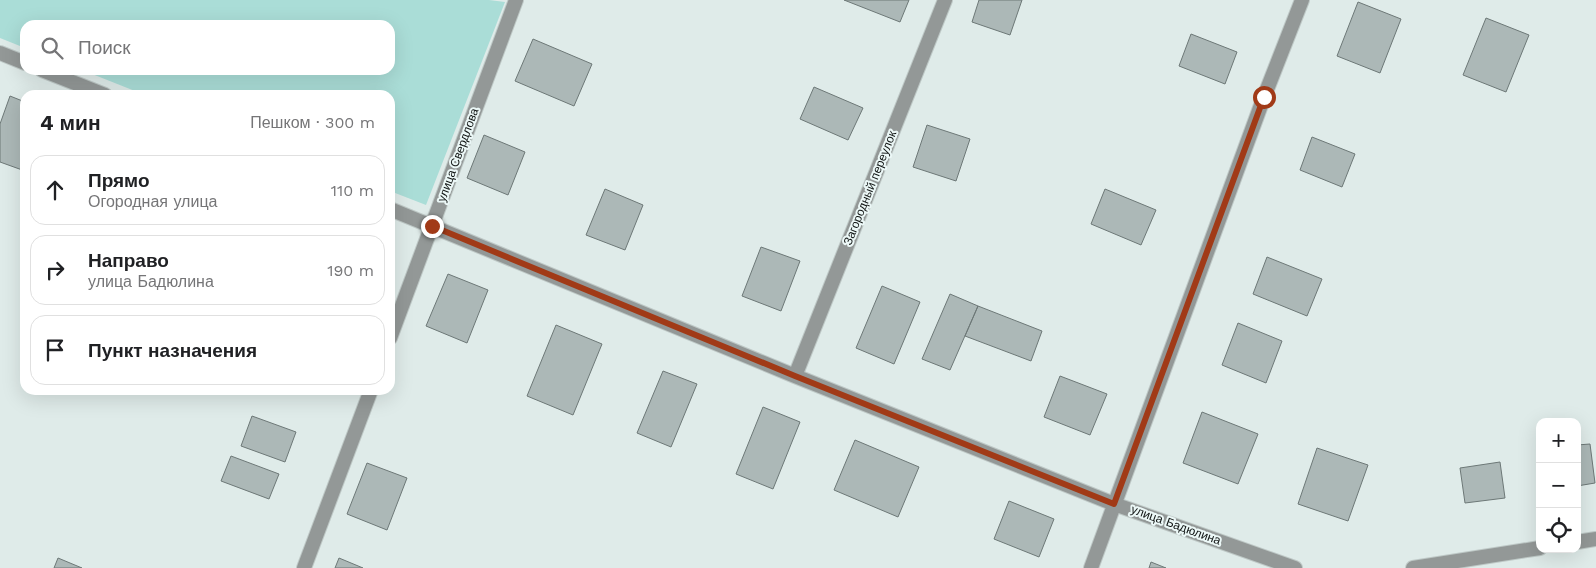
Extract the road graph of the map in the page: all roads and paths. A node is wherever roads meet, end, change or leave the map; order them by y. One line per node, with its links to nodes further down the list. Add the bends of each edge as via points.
1 (516, 0): 9 (street, улица Свердлова)
2 (945, 0): 11 (street, Загородный переулок)
3 (1302, 0): 13 (street)
4 (0, 53): 5 (street)
5 (20, 61)
6 (55, 75): 7 (street)
7 (92, 90)
8 (395, 211): 9 (street, улица Бадюлина)
9 (432, 226): 10 (street, улица Свердлова); 11 (street, улица Бадюлина)
10 (395, 325)
11 (795, 376): 13 (street, улица Бадюлина)
12 (369, 395): 17 (street)
13 (1114, 504): 18 (street); 19 (street, улица Бадюлина)
14 (1596, 539): 15 (street)
15 (1581, 541)
16 (1536, 549): 20 (street)
17 (304, 568)
18 (1091, 568)
19 (1295, 568)
20 (1413, 568)

